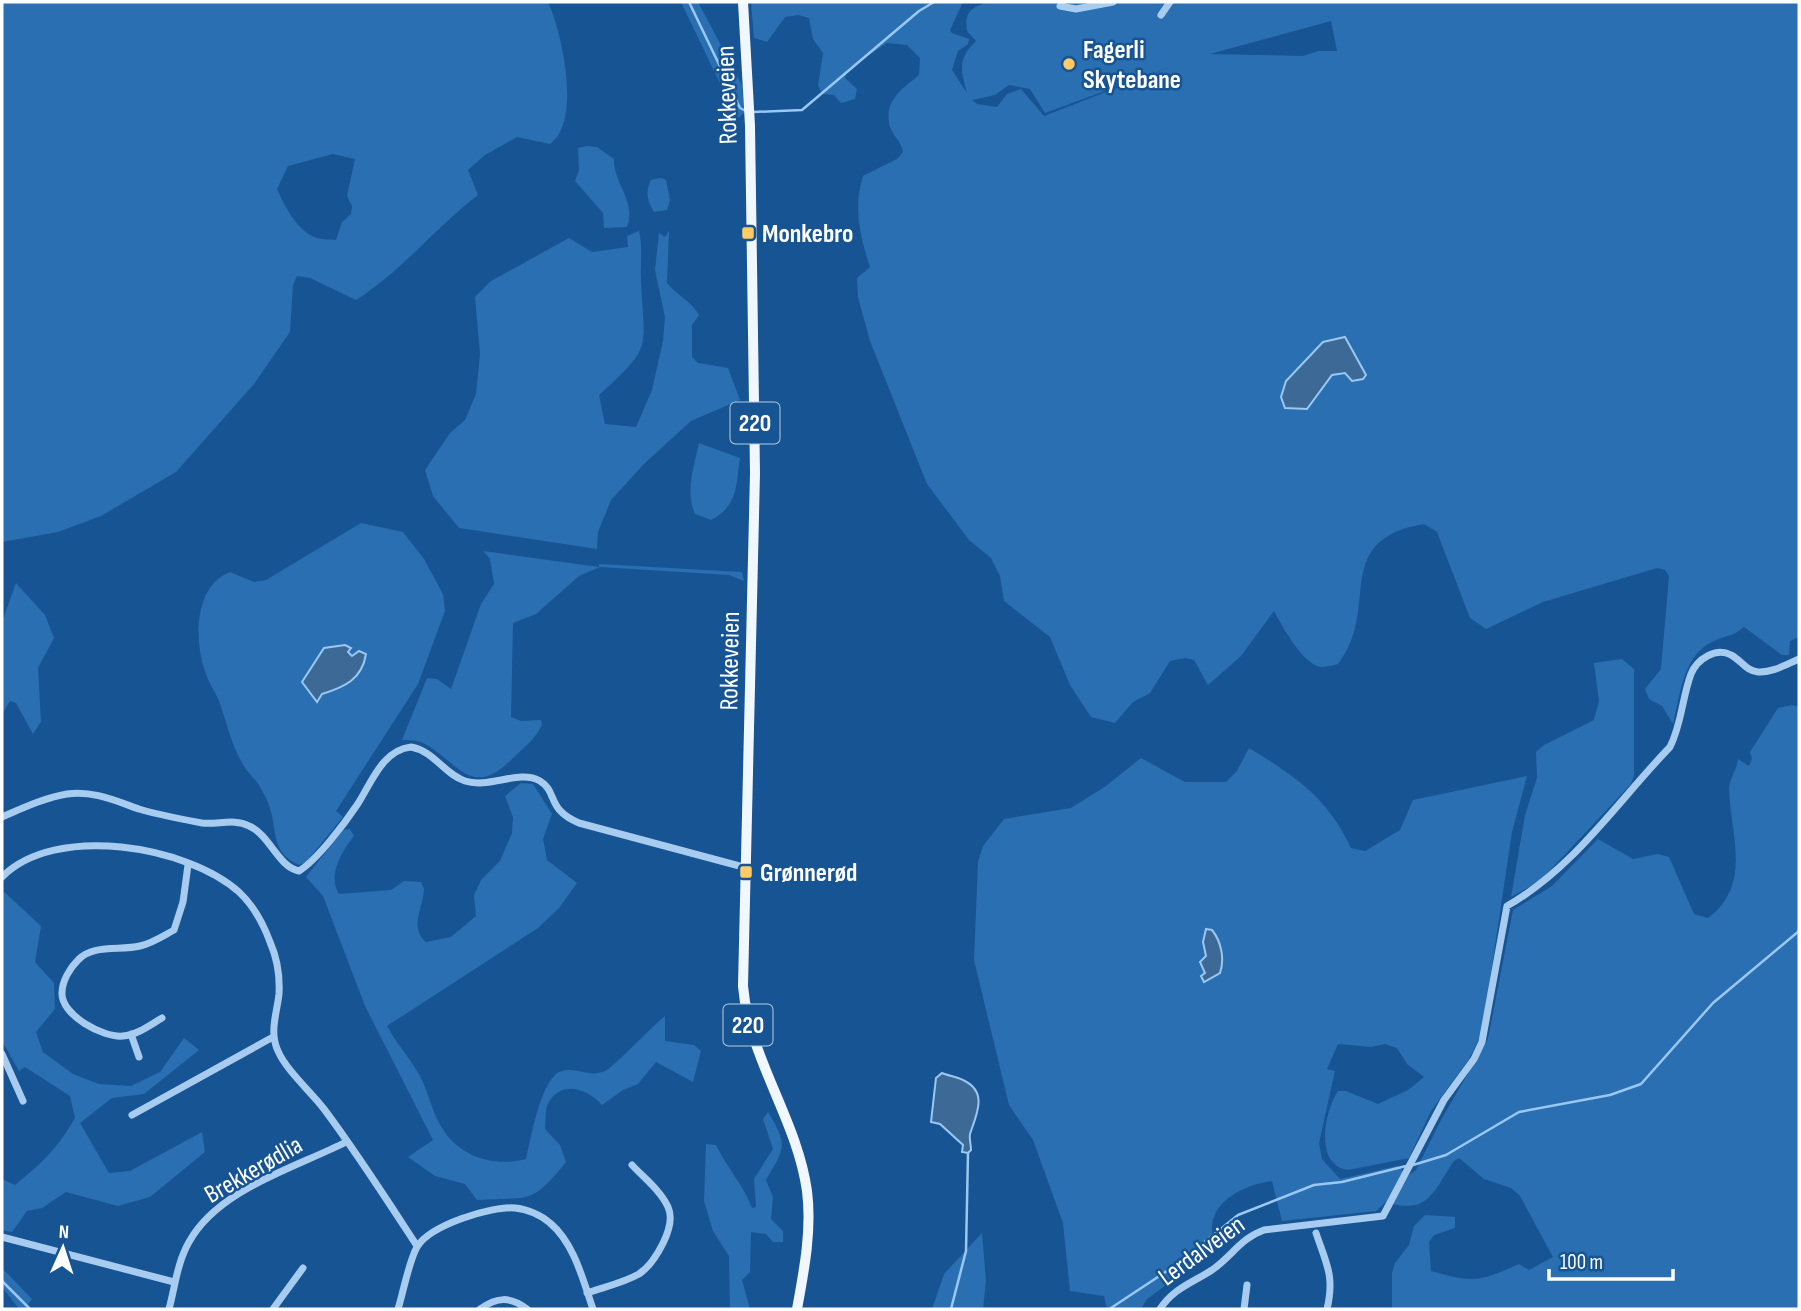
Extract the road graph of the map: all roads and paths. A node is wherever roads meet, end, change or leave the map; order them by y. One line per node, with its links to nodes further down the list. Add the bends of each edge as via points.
1 (743, 2): 9 (main road, Rokkeveien / 220, via 755,473)
2 (1113, 2): 4 (street, via 1076,9)
3 (1170, 2): 5 (street)
4 (1059, 6)
5 (1161, 15)
6 (1799, 659): 34 (street, Lerdalveien, via 1761,672 1726,653 1700,661 1691,674 1670,747 1567,863 1507,906 1482,1042 1444,1100 1383,1216 1265,1230 1245,1238 1212,1270 1170,1295)
7 (2, 817): 9 (street, via 69,794 96,794 142,810 204,823 249,825 264,835 288,867 299,871 356,807 389,756 411,747 429,753 465,781 481,784 530,777 543,783 556,810 579,823)
8 (188, 865): 10 (street, via 102,844 77,844 28,858); 12 (street, via 174,930 138,947 88,953 65,979 61,995 82,1021 104,1035); 13 (street, via 239,892 263,925 279,974)
9 (747, 868): 33 (main road, Rokkeveien / 220, via 743,986 747,1020 800,1160 807,1192 808,1227)
10 (2, 877)
11 (162, 1018): 12 (street)
12 (131, 1034): 15 (street)
13 (273, 1037): 17 (street); 18 (street, Brekkerødlia, via 278,1053)
14 (2, 1054): 16 (street)
15 (139, 1057)
16 (23, 1101)
17 (132, 1115)
18 (346, 1142): 22 (street, Brekkerødlia); 24 (street, Brekkerødlia, via 239,1195 212,1214 188,1244)
19 (632, 1166): 26 (street, via 670,1210 671,1220 642,1271)
20 (1316, 1233): 36 (street, via 1330,1269)
21 (2, 1237): 24 (street)
22 (418, 1246): 26 (street, via 439,1228 468,1217 503,1208 523,1209 550,1223 572,1252); 29 (street)
23 (303, 1268): 28 (street)
24 (174, 1282): 27 (street, Brekkerødlia)
25 (1247, 1285): 35 (street)
26 (587, 1293): 32 (street)
27 (169, 1309)
28 (273, 1309)
29 (398, 1309)
30 (480, 1309): 31 (street, via 504,1298)
31 (527, 1309)
32 (593, 1309)
33 (797, 1309)
34 (1160, 1309)
35 (1244, 1309)
36 (1327, 1309)

